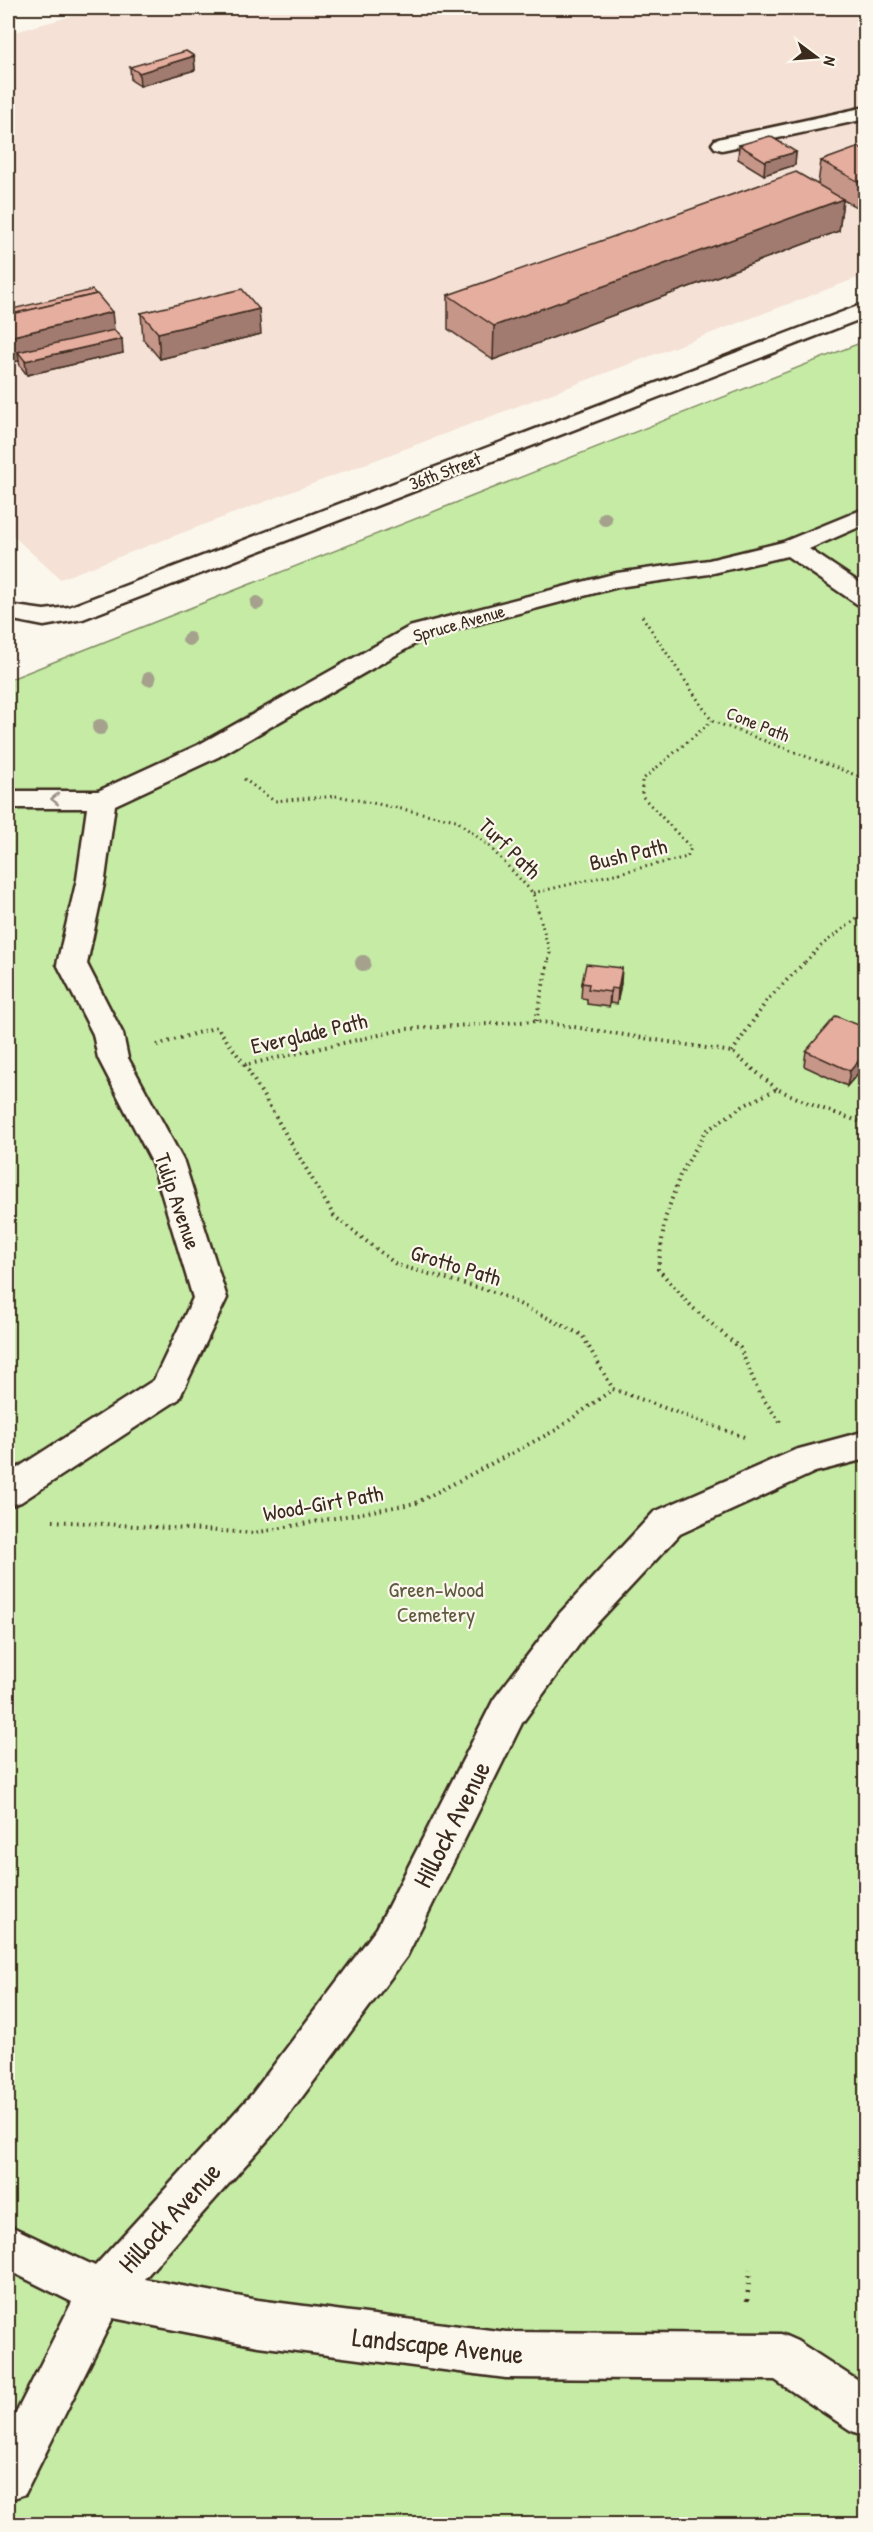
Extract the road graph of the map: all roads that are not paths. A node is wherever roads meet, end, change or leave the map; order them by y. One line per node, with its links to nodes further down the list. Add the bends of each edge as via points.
1 (866, 113): 2 (street)
2 (722, 144)
3 (866, 309): 7 (street, 36th Street, via 74,614 44,618)
4 (866, 515): 5 (street, Spruce Avenue)
5 (791, 548): 6 (street); 9 (street, Spruce Avenue, via 709,567 617,580 418,632 208,751)
6 (866, 599)
7 (15, 614)
8 (8, 799): 9 (street, Spruce Avenue, one-way to 8)
9 (102, 800): 11 (street, Tulip Avenue, via 91,879 72,964 108,1034 113,1058 168,1162 210,1298 167,1389)
10 (866, 1444): 13 (street, Hillock Avenue, via 807,1460 667,1523 573,1624 508,1711 392,1942 267,2109)
11 (8, 1492)
12 (8, 2247): 13 (street, Landscape Avenue)
13 (101, 2293): 14 (street, Landscape Avenue, via 258,2323 506,2355 781,2357); 15 (street, Hillock Avenue)
14 (866, 2414)
15 (8, 2477)

